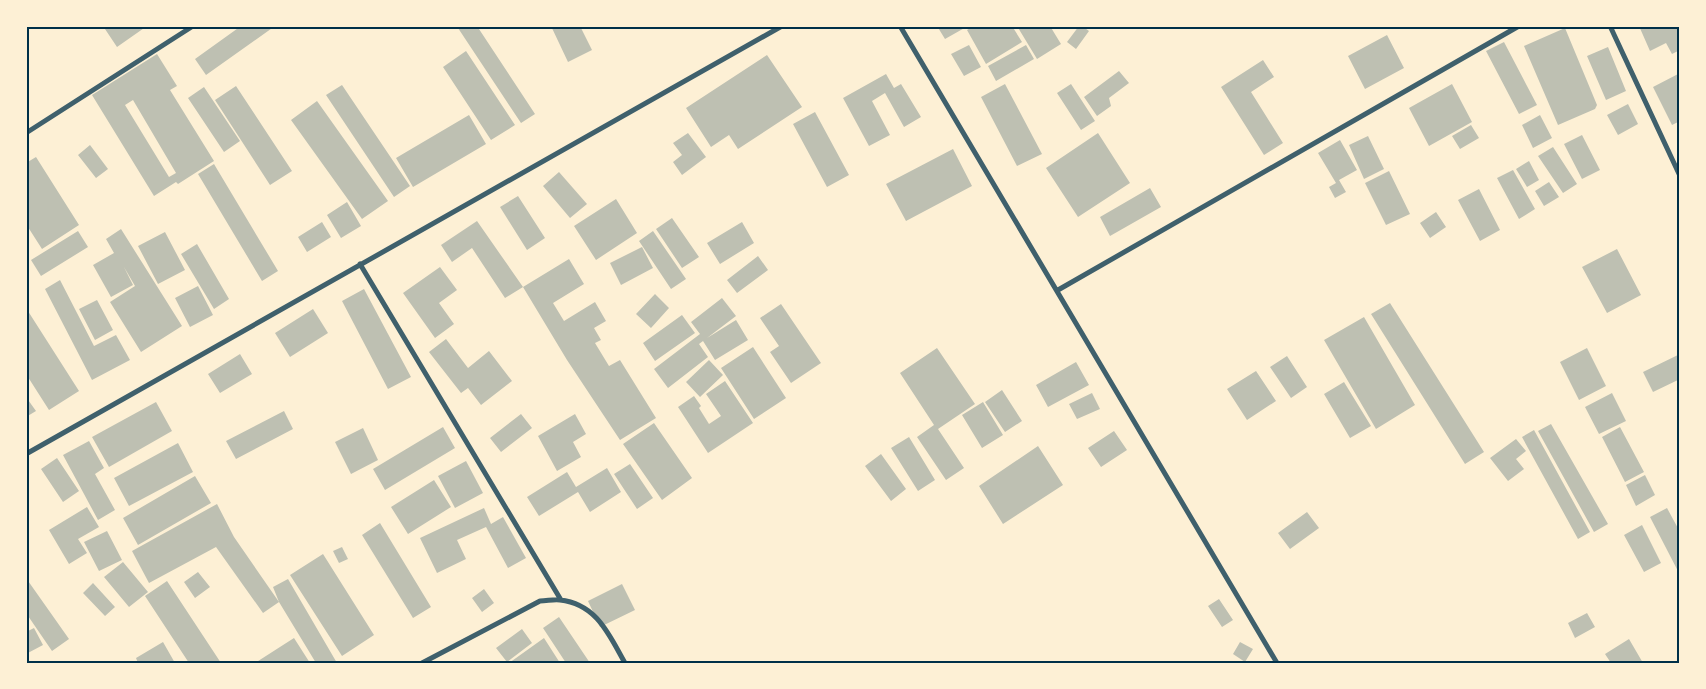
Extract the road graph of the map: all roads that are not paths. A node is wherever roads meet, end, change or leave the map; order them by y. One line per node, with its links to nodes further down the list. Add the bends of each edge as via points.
1 (193, 26): 6 (street)
2 (782, 26): 8 (street)
3 (900, 26): 9 (street)
4 (1519, 26): 9 (street)
5 (1610, 26): 7 (street)
6 (26, 133)
7 (1680, 176)
8 (360, 264): 10 (street); 11 (street)
9 (1058, 290): 14 (street)
10 (26, 454)
11 (561, 600): 12 (street, via 540,601); 13 (street, via 585,608 600,619)
12 (422, 663)
13 (625, 663)
14 (1277, 663)

